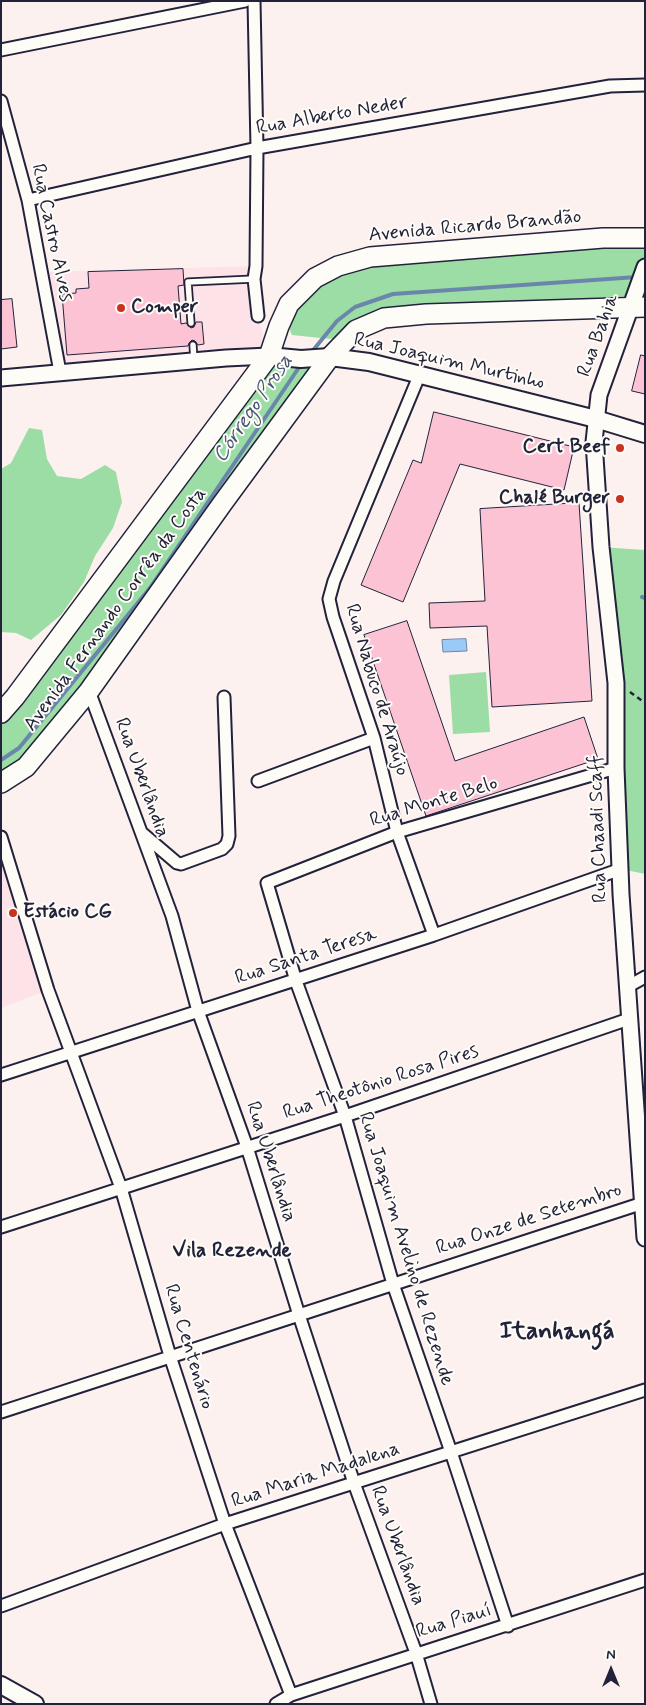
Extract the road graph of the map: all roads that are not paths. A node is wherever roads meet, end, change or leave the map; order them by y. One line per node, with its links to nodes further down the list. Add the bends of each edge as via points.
1 (245, 1): 3 (street)
2 (254, 1): 6 (street)
3 (1, 50)
4 (645, 85): 6 (street, Rua Alberto Neder, via 610,86)
5 (1, 101): 7 (street, Rua Castro Alves)
6 (257, 148): 7 (street, Rua Alberto Neder); 10 (street)
7 (28, 200): 16 (street, Rua Castro Alves)
8 (645, 238): 14 (main road, Avenida Ricardo Brandão, via 603,238 389,255 338,266 315,278 290,304 279,326)
9 (645, 267): 11 (street, Rua Bahia)
10 (254, 279): 12 (street); 13 (lane, via 188,282)
11 (637, 303): 15 (main road, via 384,318 356,330); 19 (street, Rua Bahia, via 599,395)
12 (258, 316)
13 (191, 323)
14 (273, 356): 15 (main road, Rua Joaquim Murtinho); 16 (street, Rua Joaquim Murtinho, via 194,353); 23 (main road, Avenida Fernando Corrêa da Costa)
15 (323, 358): 17 (main road, Rua Joaquim Murtinho, via 369,362); 21 (main road, Avenida Fernando Corrêa da Costa)
16 (60, 372): 18 (street, Rua Joaquim Murtinho)
17 (419, 376): 19 (main road, Rua Joaquim Murtinho); 24 (street, Rua Nabuco de Araújo, via 329,599)
18 (1, 378)
19 (596, 419): 20 (main road, Rua Joaquim Murtinho); 25 (street, Rua Chaadi Scaff, via 594,442 601,547 616,683)
20 (645, 434)
21 (89, 691): 27 (main road, Avenida Fernando Corrêa da Costa, via 26,767); 29 (street, Rua Uberlândia)
22 (224, 697): 29 (street, via 227,844 222,849 177,864)
23 (1, 713)
24 (374, 738): 26 (street); 28 (street, Rua Nabuco de Araújo)
25 (616, 768): 28 (street, Rua Monte Belo); 31 (street, Rua Chaadi Scaff)
26 (258, 781)
27 (1, 783)
28 (397, 832): 32 (street, Rua Monte Belo); 33 (street, Rua Nabuco de Araújo)
29 (141, 833): 37 (street, Rua Uberlândia, via 172,916)
30 (1, 837): 39 (street, Rua Centenário, via 48,990)
31 (621, 869): 33 (street, Rua Santa Teresa); 36 (street, Rua Chaadi Scaff)
32 (267, 883): 35 (street, Rua Joaquim Avelino de Rezende)
33 (434, 935): 35 (street, Rua Santa Teresa)
34 (645, 977): 36 (street)
35 (296, 981): 37 (street, Rua Santa Teresa); 41 (street, Rua Joaquim Avelino de Rezende)
36 (628, 987): 38 (street, Rua Chaadi Scaff)
37 (198, 1011): 39 (street, Rua Santa Teresa); 42 (street, Rua Uberlândia)
38 (629, 1019): 41 (street, Rua Theotônio Rosa Pires); 44 (street, Rua Chaadi Scaff)
39 (71, 1052): 40 (street, Rua Santa Teresa); 43 (street, Rua Centenário)
40 (1, 1075)
41 (345, 1116): 42 (street, Rua Theotônio Rosa Pires); 47 (street, Rua Joaquim Avelino de Rezende)
42 (247, 1146): 43 (street, Rua Theotônio Rosa Pires); 48 (street, Rua Uberlândia)
43 (121, 1188): 45 (street, Rua Theotônio Rosa Pires); 49 (street, Rua Centenário)
44 (643, 1203): 46 (street, Rua Chaadi Scaff); 47 (street, Rua Onze de Setembro)
45 (1, 1226)
46 (645, 1238)
47 (393, 1284): 48 (street, Rua Onze de Setembro); 52 (street, Rua Joaquim Avelino de Rezende)
48 (299, 1315): 49 (street, Rua Onze de Setembro); 53 (street, Rua Uberlândia)
49 (170, 1356): 51 (street, Rua Onze de Setembro); 54 (street, Rua Centenário)
50 (645, 1390): 52 (street, Rua Maria Madalena)
51 (1, 1412)
52 (451, 1452): 53 (street, Rua Maria Madalena); 57 (street, Rua Joaquim Avelino de Rezende)
53 (354, 1483): 54 (street, Rua Maria Madalena); 58 (street, Rua Uberlândia)
54 (225, 1524): 56 (street, Rua Maria Madalena); 60 (street, Rua Centenário)
55 (645, 1580): 57 (street, Rua Piauí)
56 (1, 1606)
57 (508, 1626): 58 (street, Rua Piauí)
58 (416, 1653): 60 (street, Rua Piauí); 63 (street, Rua Uberlândia)
59 (1, 1685): 61 (main road)
60 (291, 1695): 62 (street, Rua Piauí)
61 (35, 1704)
62 (276, 1704)
63 (431, 1704)

